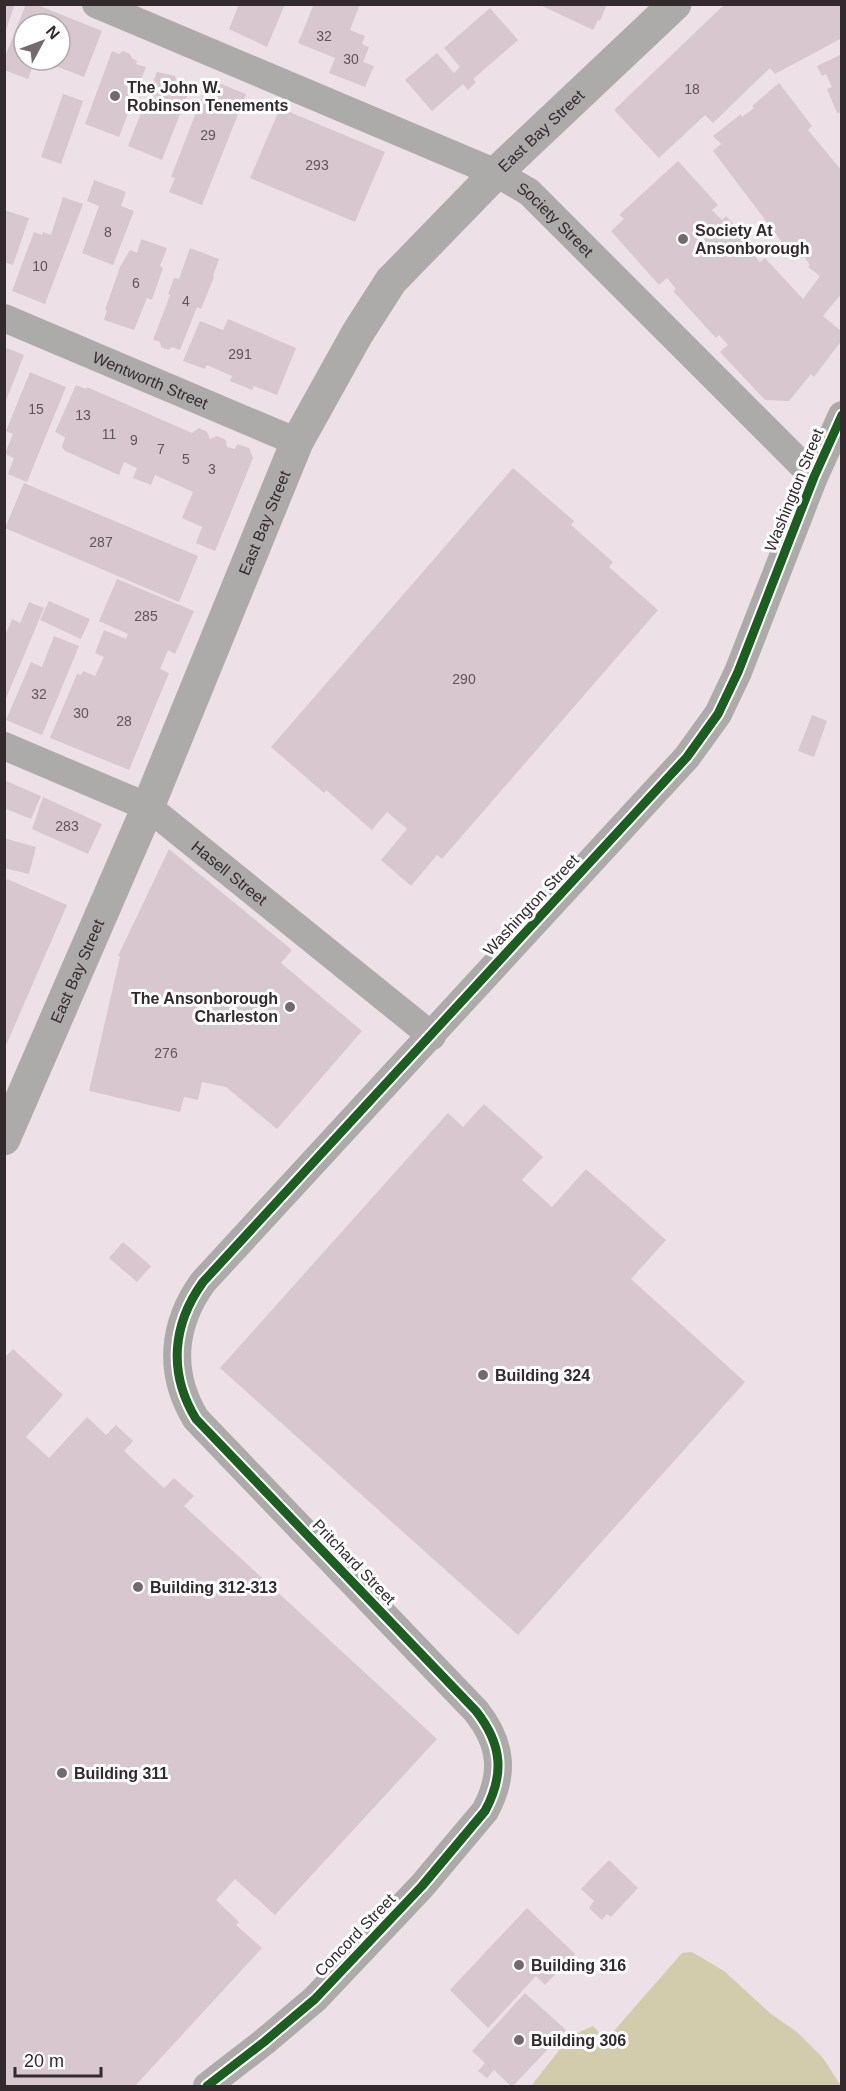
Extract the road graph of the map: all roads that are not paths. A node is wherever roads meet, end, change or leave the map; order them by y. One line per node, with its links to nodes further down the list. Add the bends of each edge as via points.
1 (96, 4): 3 (street, Society Street)
2 (675, 4): 3 (street, East Bay Street)
3 (496, 173): 6 (street, East Bay Street, via 391,281); 7 (street, Society Street, via 529,192)
4 (4, 318): 6 (street, Wentworth Street)
5 (842, 415): 7 (street, Washington Street)
6 (297, 442): 9 (street, East Bay Street)
7 (814, 477): 10 (street, Washington Street, via 718,714 687,757)
8 (4, 746): 9 (street, Hasell Street)
9 (148, 807): 10 (street, Hasell Street); 11 (street, East Bay Street)
10 (432, 1036): 12 (street, Washington Street, via 203,1282 192,1297 179,1330)
11 (4, 1139)
12 (177, 1367): 13 (street, Pritchard Street, via 186,1402 196,1419 476,1711 497,1749)
13 (497, 1781): 14 (street, Concord Street, via 485,1811 455,1849 315,1999)
14 (207, 2086)

